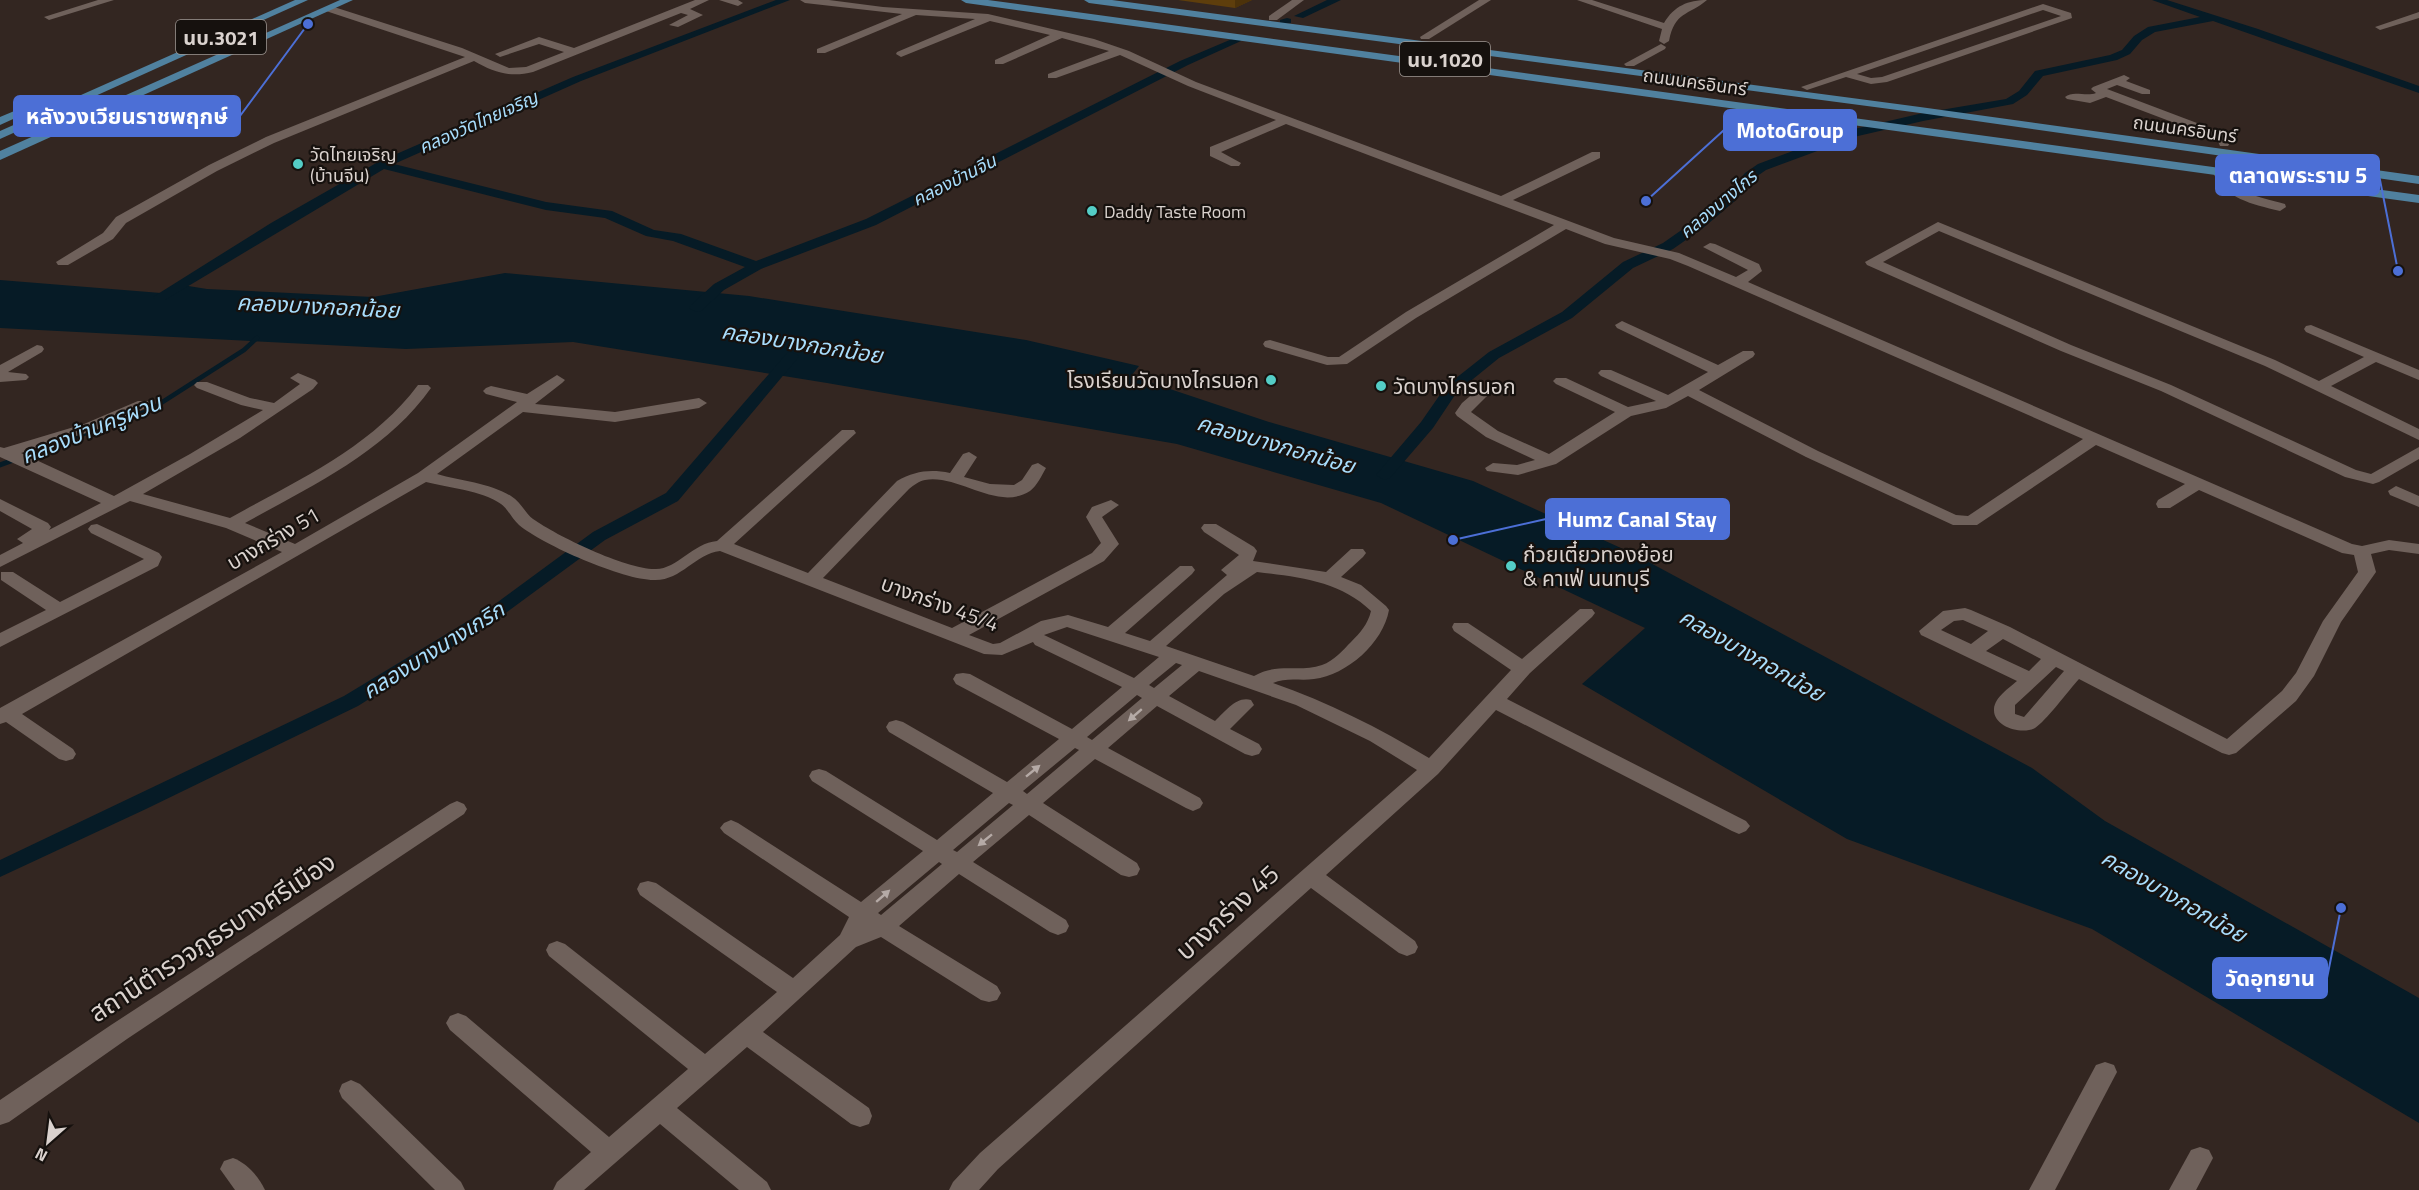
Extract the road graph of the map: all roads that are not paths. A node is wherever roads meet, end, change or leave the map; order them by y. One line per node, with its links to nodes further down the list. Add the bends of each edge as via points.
1 (109, 0): 27 (street)
2 (287, 0): 49 (main road, นบ.3021)
3 (303, 0): 57 (main road, นบ.3021)
4 (348, 0): 18 (main road, นบ.3021)
5 (704, 0): 20 (street)
6 (724, 0): 17 (street)
7 (805, 0): 22 (street)
8 (966, 0): 19 (main road, ถนนนครอินทร์ / นบ.1020)
9 (1010, 0): 30 (main road, ถนนนครอินทร์ / นบ.1020)
10 (1138, 0): 21 (main road, ถนนนครอินทร์ / นบ.1020)
11 (1281, 0): 24 (street)
12 (1299, 0): 29 (street)
13 (1486, 0): 37 (street)
14 (1582, 0): 33 (street)
15 (1702, 0): 33 (street, via 1678,12)
16 (1094, 1): 21 (main road); 66 (main road, ถนนนครอินทร์ / นบ.1020)
17 (738, 3)
18 (328, 4): 43 (street); 48 (main road, นบ.3021); 59 (main road, นบ.3021)
19 (992, 4): 23 (main road, ถนนนครอินทร์ / นบ.1020); 26 (street)
20 (679, 9): 32 (street, via 698,15); 40 (street)
21 (1214, 11): 24 (main road, ถนนนครอินทร์ / นบ.1020)
22 (917, 13): 26 (street); 38 (street)
23 (1065, 14): 30 (main road); 65 (main road, ถนนนครอินทร์ / นบ.1020)
24 (1257, 15): 29 (main road, ถนนนครอินทร์ / นบ.1020)
25 (2419, 15): 34 (street)
26 (975, 16): 28 (street)
27 (49, 17)
28 (988, 17): 36 (street); 42 (street)
29 (1273, 18): 37 (main road, ถนนนครอินทร์ / นบ.1020)
30 (1150, 20): 67 (main road, ถนนนครอินทร์ / นบ.1020)
31 (2000, 21): 35 (street); 35 (street, via 2043,7 2068,16); 46 (street)
32 (674, 25)
33 (1666, 27): 45 (street, via 1663,44)
34 (2379, 27)
35 (2029, 31): 46 (street, via 1883,80)
36 (1061, 34): 39 (street); 44 (street)
37 (1425, 37): 45 (main road, ถนนนครอินทร์ / นบ.1020)
38 (821, 51)
39 (1120, 51): 47 (street); 54 (street)
40 (574, 52): 41 (street, via 539,40); 43 (street, via 513,73)
41 (500, 54)
42 (901, 54)
43 (475, 57): 73 (street, via 244,153 121,220 108,236)
44 (999, 62)
45 (1630, 64): 50 (main road, ถนนนครอินทร์ / นบ.1020)
46 (1846, 74): 50 (street)
47 (1052, 76)
48 (168, 81): 61 (main road, นบ.3021); 63 (main road)
49 (97, 83): 55 (main road); 56 (main road, นบ.3021)
50 (1807, 87): 58 (main road, ถนนนครอินทร์ / นบ.1020)
51 (2146, 92): 52 (street, via 2120,80 2097,89)
52 (2105, 93): 53 (street, via 2090,100); 58 (street, via 2222,137)
53 (2071, 97)
54 (1287, 120): 62 (street, via 1214,150); 69 (street)
55 (0, 121)
56 (0, 126)
57 (0, 135)
58 (2224, 143): 64 (main road, ถนนนครอินทร์ / นบ.1020)
59 (0, 148)
60 (1596, 155): 69 (street)
61 (0, 156)
62 (1235, 163)
63 (0, 164)
64 (2419, 170)
65 (2218, 171): 68 (main road, ถนนนครอินทร์ / นบ.1020); 70 (street, via 2225,186 2234,192)
66 (2419, 180)
67 (2419, 193)
68 (2419, 199)
69 (1503, 200): 71 (street)
70 (2280, 207)
71 (1565, 224): 74 (street, via 1674,256); 77 (street, via 1411,315 1342,361 1327,361)
72 (1710, 247): 74 (street, via 1754,267 1753,273)
73 (63, 262)
74 (1738, 282): 104 (street)
75 (1622, 325): 82 (street)
76 (2312, 329): 80 (street)
77 (1270, 344)
78 (37, 349): 81 (street)
79 (1748, 354): 82 (street)
80 (2377, 356): 84 (street); 91 (street)
81 (0, 371)
82 (1719, 371): 93 (street)
83 (1606, 373): 96 (street)
84 (2419, 375)
85 (0, 377): 86 (street)
86 (21, 377)
87 (298, 378): 100 (street, via 310,383)
88 (557, 380): 99 (street, บางกร่าง 51)
89 (1561, 381): 101 (street)
90 (202, 385): 100 (street, via 246,402)
91 (2320, 386): 103 (street); 105 (street, via 1938,226 1872,262 2166,388 2351,474 2373,479)
92 (423, 388): 120 (street, via 359,451 319,478)
93 (1688, 390): 96 (street); 104 (street, via 1835,465 1964,522)
94 (491, 391): 99 (street)
95 (1481, 394): 108 (street, via 1463,413 1492,434)
96 (1668, 401): 101 (street)
97 (699, 403): 99 (street, via 615,417)
98 (143, 404): 106 (street, via 99,423 24,446)
99 (527, 404): 111 (street, บางกร่าง 51)
100 (278, 408): 115 (street)
101 (1626, 412): 108 (street)
102 (848, 433): 123 (street)
103 (2419, 435)
104 (2094, 439): 113 (street)
105 (2419, 452)
106 (12, 456): 115 (street)
107 (969, 457): 112 (street)
108 (1550, 461): 110 (street, via 1518,470)
109 (1038, 468): 112 (street, via 1026,486 1018,490)
110 (1493, 468)
111 (424, 476): 123 (street, via 504,499 525,521 575,548 643,573 674,571 709,548); 126 (street, บางกร่าง 51)
112 (954, 479): 132 (street, via 925,474 903,485)
113 (2197, 483): 118 (street); 127 (street, via 2339,545)
114 (2396, 491): 116 (street)
115 (121, 499): 120 (street); 129 (street)
116 (2419, 502)
117 (0, 504): 125 (street, via 42,527)
118 (2163, 504)
119 (1111, 505): 138 (street, via 1094,517 1110,544 1106,551)
120 (232, 524): 126 (street)
121 (1210, 528): 141 (street, via 1248,551 1247,557)
122 (97, 529): 133 (street, via 154,559)
123 (722, 546): 132 (street, บางกร่าง 45/4)
124 (2419, 549): 127 (street, via 2389,545)
125 (0, 551)
126 (296, 551): 154 (street, บางกร่าง 51)
127 (2362, 551): 146 (street, via 2367,572 2332,621 2304,676 2289,696 2229,748)
128 (1356, 553): 131 (street)
129 (4, 569): 133 (street)
130 (1186, 570): 137 (street)
131 (1329, 579): 141 (street, via 1255,566 1246,569); 149 (street, via 1372,600 1380,610 1376,625 1336,666 1310,674 1275,673)
132 (810, 580): 138 (street, บางกร่าง 45/4)
133 (60, 610): 139 (street)
134 (1586, 613): 145 (street, บางกร่าง 45)
135 (1461, 627): 145 (street)
136 (2003, 631): 142 (street); 142 (street, via 1955,613 1928,631); 143 (street)
137 (1111, 635): 138 (street, บางกร่าง 45/4, via 1056,621 1003,650 991,650); 141 (street, บางกร่าง 45/4)
138 (960, 638)
139 (0, 641)
140 (1042, 641): 150 (street)
141 (1156, 649): 144 (street, บางกร่าง 45/4); 150 (street)
142 (1973, 652): 148 (street)
143 (2054, 657): 146 (street); 148 (street)
144 (1195, 664): 149 (street, บางกร่าง 45/4); 151 (street)
145 (1523, 669): 152 (street, บางกร่าง 45)
146 (2077, 669): 148 (street, via 2029,723 2008,720 2002,708)
147 (963, 679): 157 (street)
148 (2030, 679)
149 (1256, 684): 161 (street, บางกร่าง 45/4, via 1330,712)
150 (1137, 687): 151 (street); 157 (street)
151 (1156, 697): 156 (street); 159 (street, one-way to 159)
152 (1495, 701): 161 (street, บางกร่าง 45); 167 (street)
153 (1244, 705): 156 (street)
154 (3, 715): 160 (street)
155 (896, 727): 163 (street)
156 (1218, 730): 158 (street)
157 (1074, 738): 159 (street); 163 (street, one-way to 157)
158 (1252, 749)
159 (1095, 750): 164 (street); 165 (street)
160 (66, 754)
161 (1431, 769): 172 (street, บางกร่าง 45)
162 (819, 776): 169 (street)
163 (1006, 792): 165 (street); 169 (street)
164 (1193, 803)
165 (1028, 804): 170 (street, one-way to 170); 171 (street)
166 (457, 809): 188 (street, สถานีตำรวจภูธรบางศรีเมือง)
167 (1739, 826)
168 (731, 828): 174 (street)
169 (936, 851): 170 (street); 174 (street, one-way to 169)
170 (956, 864): 175 (street); 176 (street)
171 (1129, 869)
172 (1311, 876): 178 (street); 197 (street, บางกร่าง 45, via 989,1161)
173 (648, 889): 180 (street)
174 (862, 915): 176 (street); 177 (street)
175 (1058, 926)
176 (882, 927): 177 (street); 181 (street)
177 (848, 941): 180 (street)
178 (1407, 947)
179 (557, 950): 184 (street)
180 (794, 991): 183 (street)
181 (989, 993)
182 (458, 1023): 190 (street)
183 (746, 1034): 184 (street); 189 (street)
184 (704, 1068): 187 (street)
185 (2105, 1072): 198 (street)
186 (351, 1091): 194 (street)
187 (658, 1108): 190 (street); 196 (street)
188 (0, 1114)
189 (860, 1116)
190 (609, 1152): 195 (street)
191 (2200, 1158): 199 (street)
192 (233, 1169): 193 (street)
193 (252, 1190)
194 (452, 1190)
195 (566, 1190)
196 (758, 1190)
197 (962, 1190)
198 (2042, 1190)
199 (2182, 1190)

